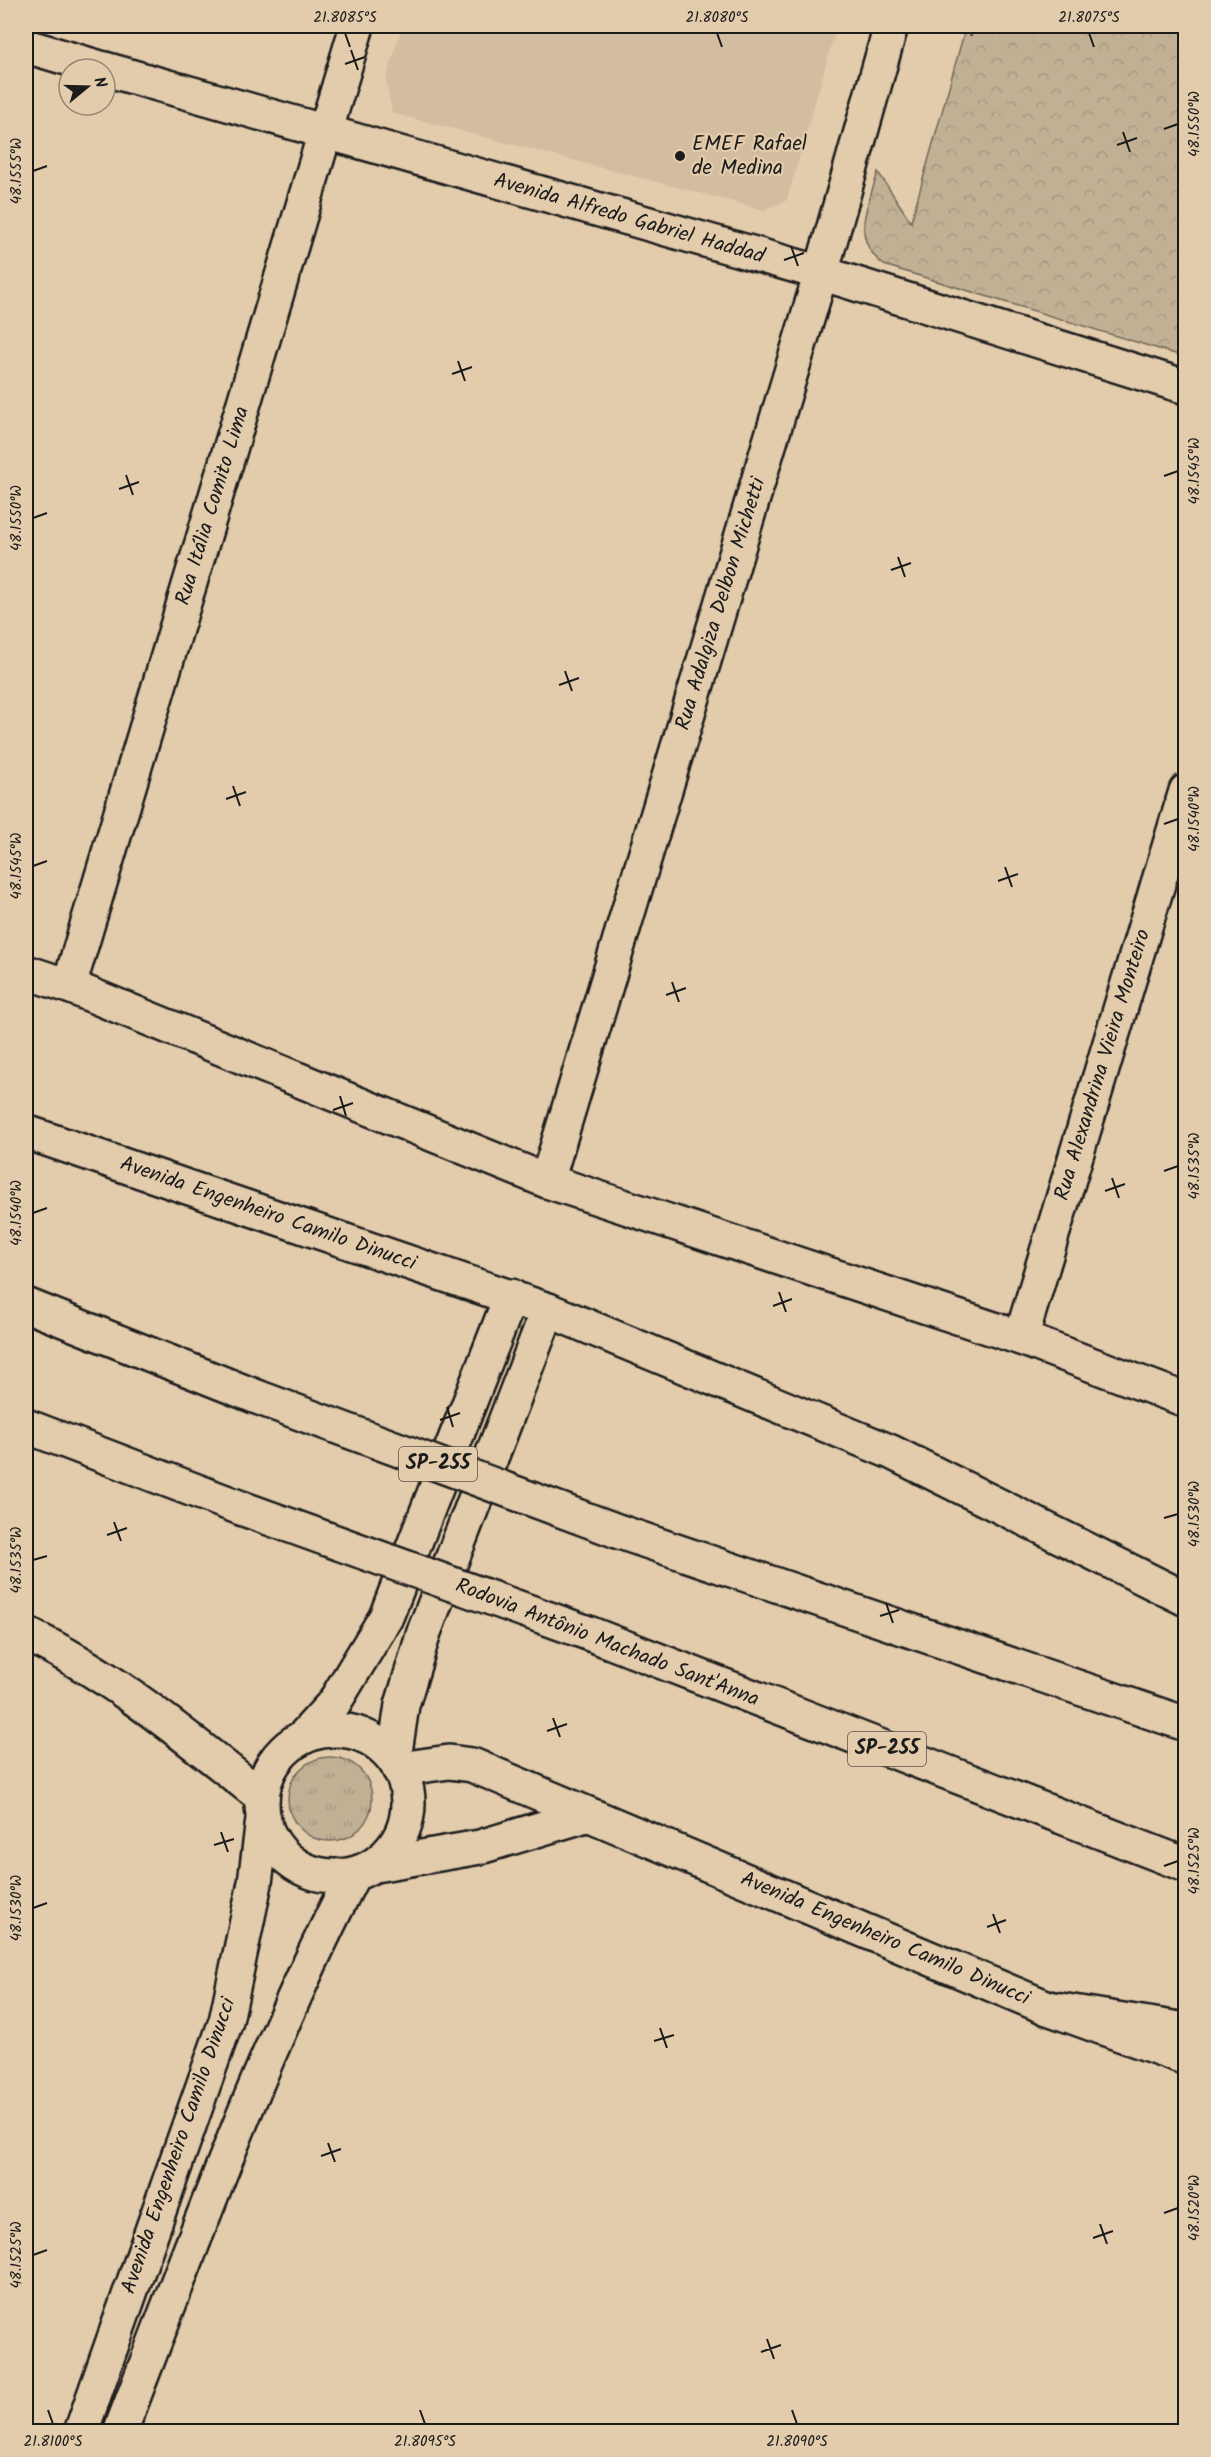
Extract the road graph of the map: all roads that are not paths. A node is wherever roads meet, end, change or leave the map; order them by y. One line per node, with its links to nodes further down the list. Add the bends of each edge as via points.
1 (357, 26): 6 (main road, Rua Itália Comito Lima)
2 (891, 26): 7 (main road, Rua Adalgiza Delbon Michetti)
3 (26, 46): 4 (main road, Avenida Alfredo Gabriel Haddad)
4 (64, 57)
5 (117, 72): 6 (main road, Avenida Alfredo Gabriel Haddad)
6 (326, 133): 7 (main road, Avenida Alfredo Gabriel Haddad); 11 (main road, Rua Itália Comito Lima)
7 (821, 273): 8 (main road, Avenida Alfredo Gabriel Haddad); 13 (main road, Rua Adalgiza Delbon Michetti)
8 (1185, 387)
9 (1185, 791): 17 (main road, Rua Alexandrina Vieira Monteiro)
10 (26, 972): 11 (main road)
11 (69, 986): 13 (main road)
12 (26, 1132): 14 (main road, Avenida Engenheiro Camilo Dinucci)
13 (547, 1180): 17 (main road)
14 (511, 1296): 16 (main road, Avenida Engenheiro Camilo Dinucci); 23 (main road, via 386,1617 334,1703)
15 (26, 1305): 22 (main road, SP-255, bridge, via 620,1532)
16 (548, 1310): 20 (main road, Avenida Engenheiro Camilo Dinucci, via 891,1452); 24 (main road, via 424,1632 402,1705)
17 (1021, 1338): 18 (main road)
18 (1185, 1400)
19 (26, 1426): 27 (main road, Rodovia Antônio Machado Sant'Anna / SP-255, bridge, via 588,1634)
20 (1185, 1599)
21 (26, 1635): 25 (main road, via 67,1654 160,1716)
22 (1185, 1724)
23 (303, 1737): 24 (main road, via 327,1730 351,1731 375,1742); 25 (main road, via 282,1751 268,1771)
24 (396, 1764): 26 (main road, Avenida Engenheiro Camilo Dinucci, via 472,1765); 28 (main road, via 407,1794 406,1822 395,1846)
25 (262, 1808): 28 (main road, via 272,1841 287,1859 307,1872 330,1877); 32 (main road, Avenida Engenheiro Camilo Dinucci, via 255,1883 226,2021)
26 (586, 1815): 28 (main road, via 480,1846); 29 (main road, Avenida Engenheiro Camilo Dinucci)
27 (1185, 1865)
28 (364, 1870): 33 (main road, Avenida Engenheiro Camilo Dinucci, via 315,1948 258,2078)
29 (1048, 2008): 30 (main road); 31 (main road, Avenida Engenheiro Camilo Dinucci)
30 (1185, 2030)
31 (1185, 2058)
32 (81, 2432)
33 (120, 2432)

